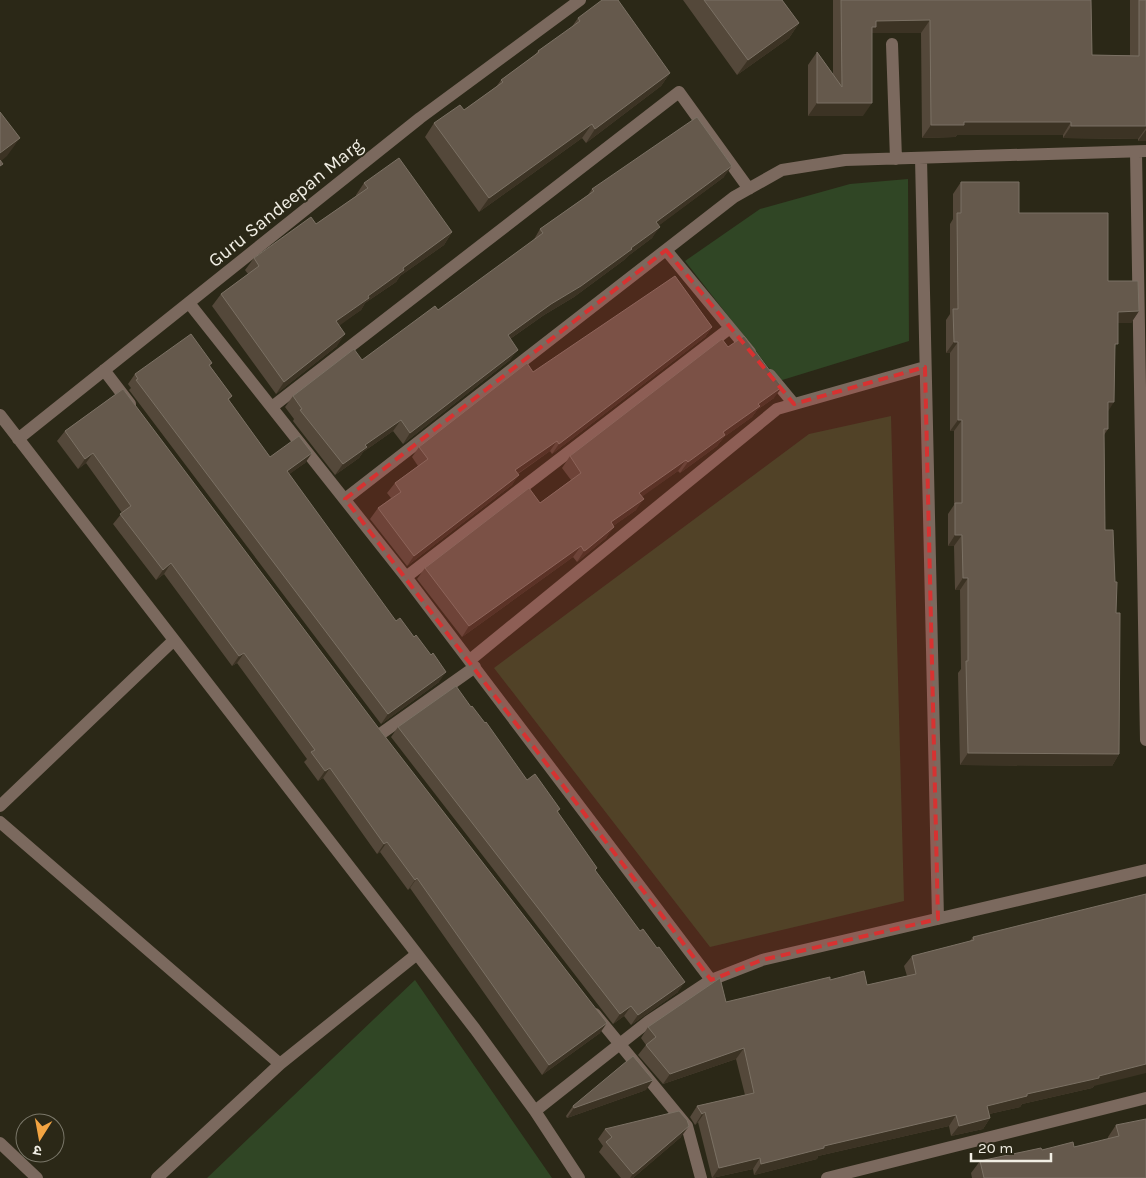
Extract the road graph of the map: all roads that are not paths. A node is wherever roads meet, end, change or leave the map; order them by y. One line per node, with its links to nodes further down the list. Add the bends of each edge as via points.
1 (580, 0): 8 (street, Guru Sandeepan Marg, via 420,118)
2 (892, 44): 4 (street)
3 (1141, 152): 5 (street); 22 (street)
4 (896, 158): 5 (street); 6 (street, via 845,160 782,170)
5 (921, 158): 10 (street)
6 (749, 189): 7 (street); 13 (street, via 679,92)
7 (666, 250): 9 (street); 17 (street)
8 (189, 303): 11 (street, Guru Sandeepan Marg); 13 (street)
9 (730, 328): 12 (street); 18 (street)
10 (925, 367): 12 (street); 26 (street)
11 (104, 370): 15 (street); 16 (street, Guru Sandeepan Marg)
12 (794, 404): 20 (street, via 777,409)
13 (272, 408): 17 (street)
14 (0, 415): 16 (street)
15 (140, 418)
16 (18, 439): 19 (street)
17 (345, 499): 18 (street)
18 (406, 577): 20 (street)
19 (174, 640): 23 (street); 27 (street)
20 (472, 664): 21 (street, via 382,739); 28 (street)
21 (369, 723)
22 (1146, 740)
23 (0, 806)
24 (0, 822): 31 (street)
25 (1146, 870): 26 (street)
26 (938, 919): 28 (street, via 762,960)
27 (416, 954): 31 (street); 33 (street)
28 (711, 980): 30 (street)
29 (589, 1006): 30 (street)
30 (619, 1045): 33 (street); 38 (street, via 687,1126)
31 (280, 1064): 36 (street)
32 (1146, 1098): 39 (street)
33 (535, 1111): 37 (street)
34 (0, 1144): 35 (street)
35 (37, 1178)
36 (157, 1178)
37 (579, 1178)
38 (701, 1178)
39 (827, 1178)

